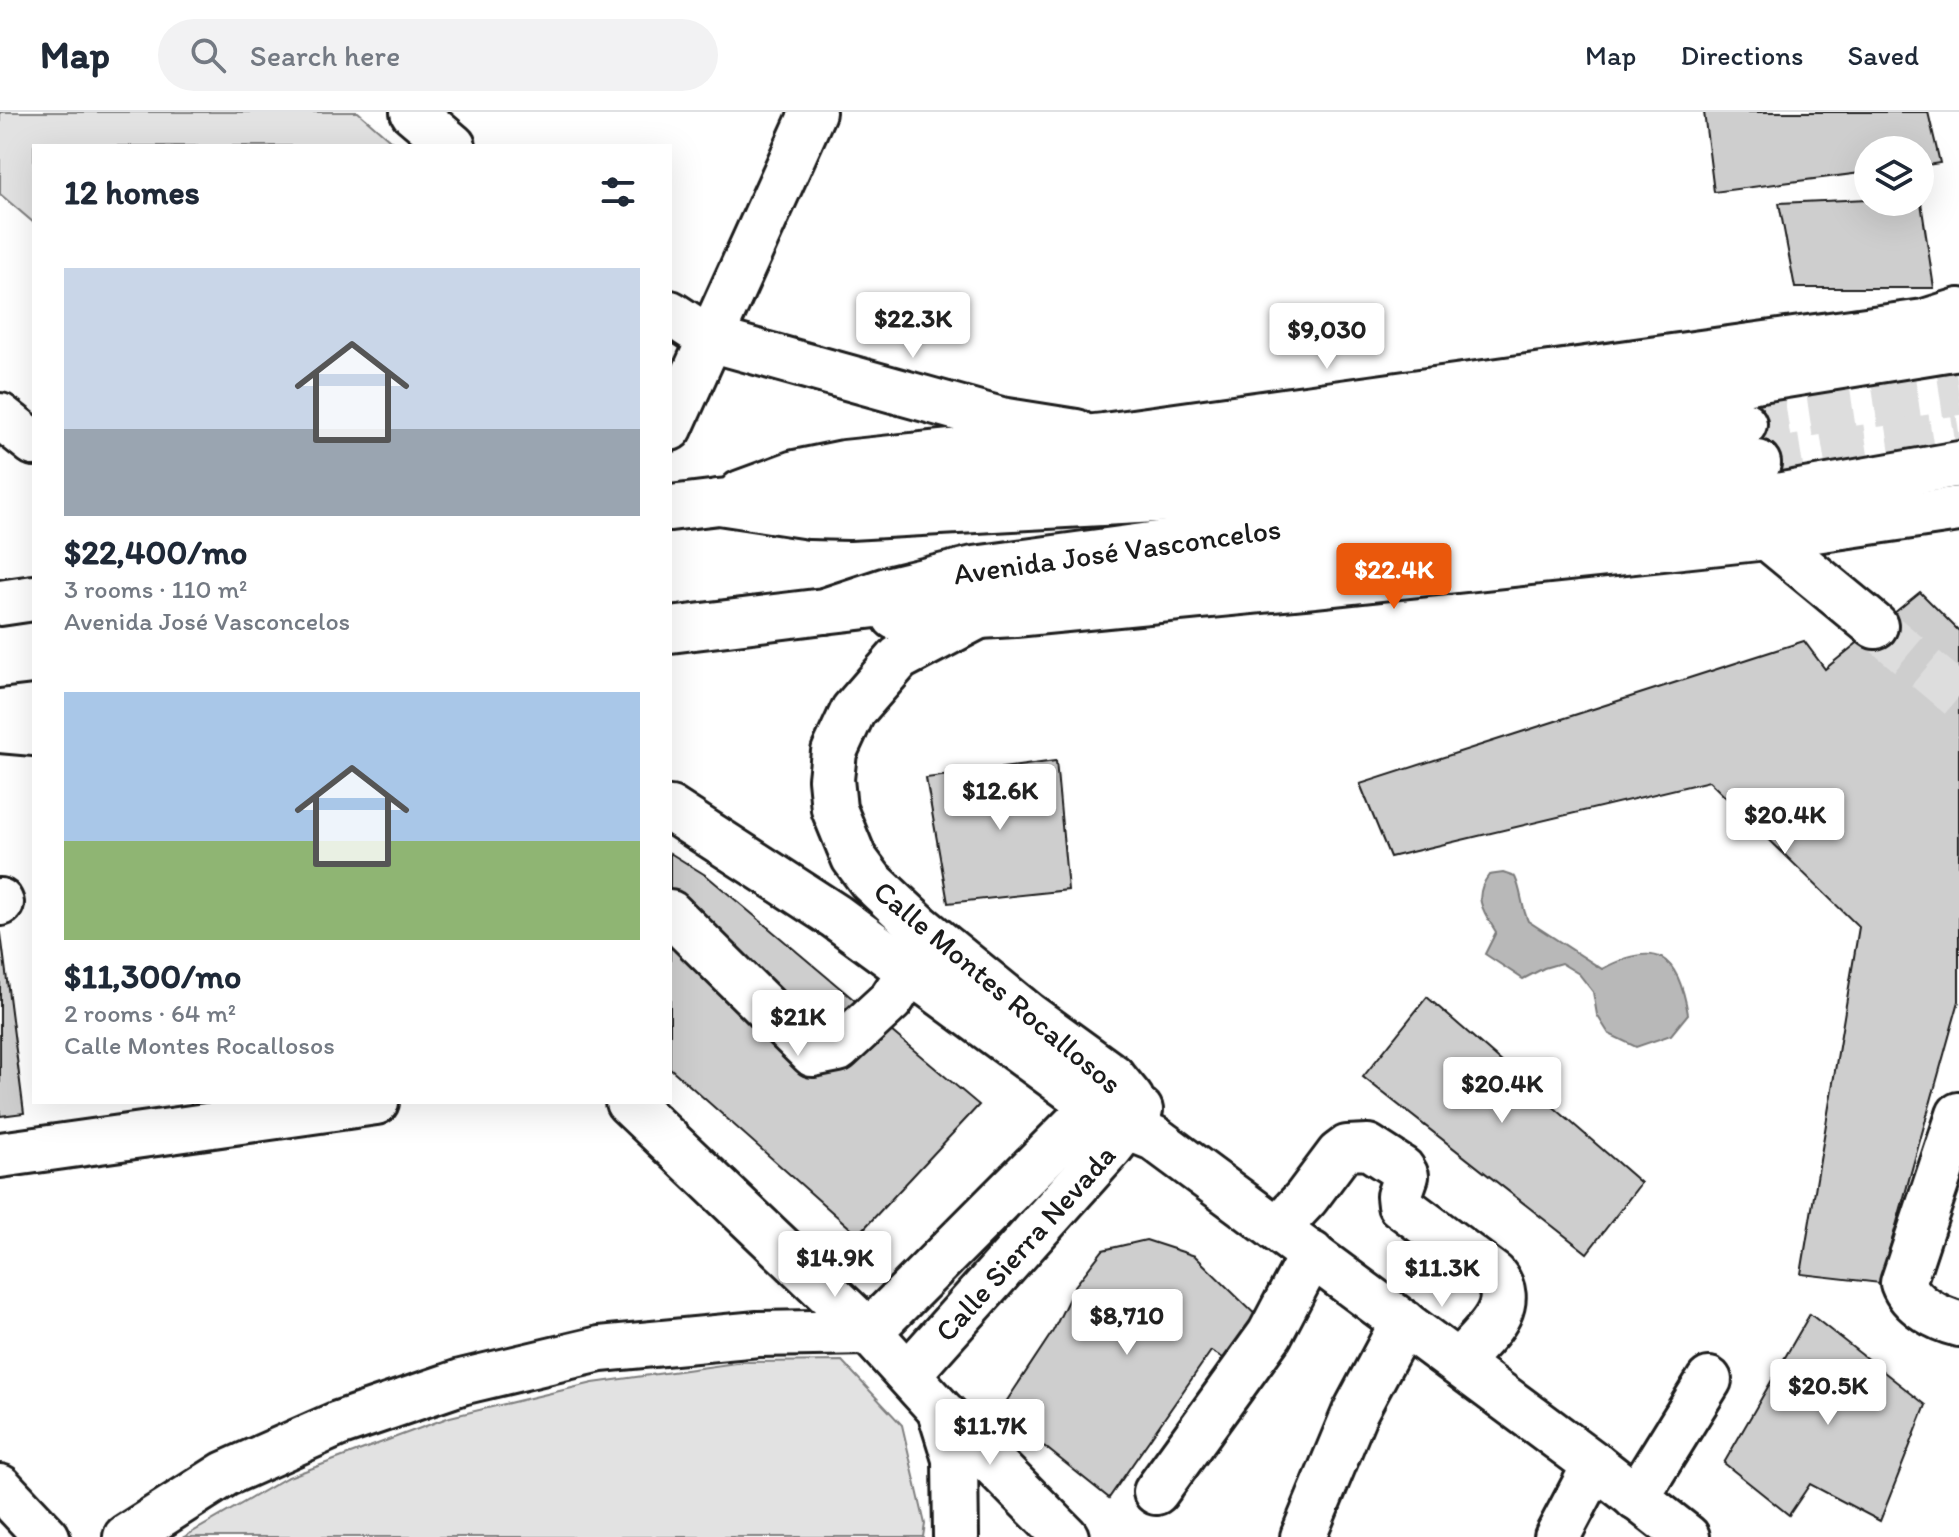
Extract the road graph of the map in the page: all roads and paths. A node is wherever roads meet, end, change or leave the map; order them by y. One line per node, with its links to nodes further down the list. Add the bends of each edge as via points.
1 (413, 112): 3 (main road)
2 (813, 112): 6 (main road)
3 (451, 144)
4 (1959, 311): 10 (main road, via 1924,322)
5 (672, 314): 6 (main road)
6 (710, 339): 9 (main road); 10 (main road, via 1001,420)
7 (1959, 347): 13 (main road, via 1251,451)
8 (0, 416): 11 (main road)
9 (672, 424)
10 (1104, 436): 13 (main road, via 819,467)
11 (32, 441)
12 (1959, 464): 19 (main road, via 1714,507)
13 (719, 502): 14 (main road, Avenida José Vasconcelos); 19 (main road, Avenida José Vasconcelos, via 849,517 1211,497 1751,443 974,569)
14 (672, 508)
15 (1959, 509): 16 (main road)
16 (1767, 537): 20 (main road); 21 (main road)
17 (32, 598): 18 (main road)
18 (0, 603)
19 (824, 611): 20 (main road, via 925,619); 22 (main road, Avenida José Vasconcelos)
20 (977, 617): 32 (main road, Calle Montes Rocallosos, via 899,658 853,711 834,752 834,809 850,851 871,881 1028,1015)
21 (1875, 626)
22 (672, 630)
23 (32, 708): 24 (main road)
24 (0, 712)
25 (0, 730): 26 (main road)
26 (32, 733)
27 (672, 811): 29 (main road, Calle Montes Rocallosos, via 770,871)
28 (672, 915): 29 (main road, via 813,1054 838,1049 891,1000)
29 (910, 971): 32 (main road, Calle Montes Rocallosos)
30 (362, 1104): 34 (main road)
31 (630, 1104): 39 (main road)
32 (1125, 1111): 35 (main road, Calle Montes Rocallosos); 39 (main road, Calle Sierra Nevada); 41 (main road, Calle Sierra Nevada)
33 (1959, 1115): 38 (main road, via 1903,1283 1938,1319)
34 (0, 1155)
35 (1277, 1229): 36 (main road, Calle Montes Rocallosos); 40 (main road, via 1347,1148 1368,1147 1390,1160 1406,1176 1400,1205 1494,1275 1505,1295 1498,1316)
36 (1312, 1254): 37 (main road, Calle Montes Rocallosos); 46 (main road, via 1270,1334)
37 (1403, 1322): 40 (main road, Calle Montes Rocallosos); 53 (main road, via 1355,1412)
38 (1959, 1324)
39 (869, 1332): 41 (main road); 50 (main road, via 758,1334 600,1349 461,1382 338,1424 225,1474)
40 (1458, 1363): 44 (main road, Calle Montes Rocallosos)
41 (908, 1374): 43 (main road)
42 (1709, 1380): 47 (main road)
43 (940, 1410): 51 (main road, via 955,1459); 52 (main road)
44 (1595, 1465): 47 (main road, Calle Montes Rocallosos); 54 (main road)
45 (0, 1487): 49 (main road)
46 (1156, 1492)
47 (1636, 1498): 48 (main road, Calle Montes Rocallosos)
48 (1678, 1534)
49 (47, 1537)
50 (126, 1537)
51 (956, 1537)
52 (1066, 1537)
53 (1303, 1537)
54 (1557, 1537)

